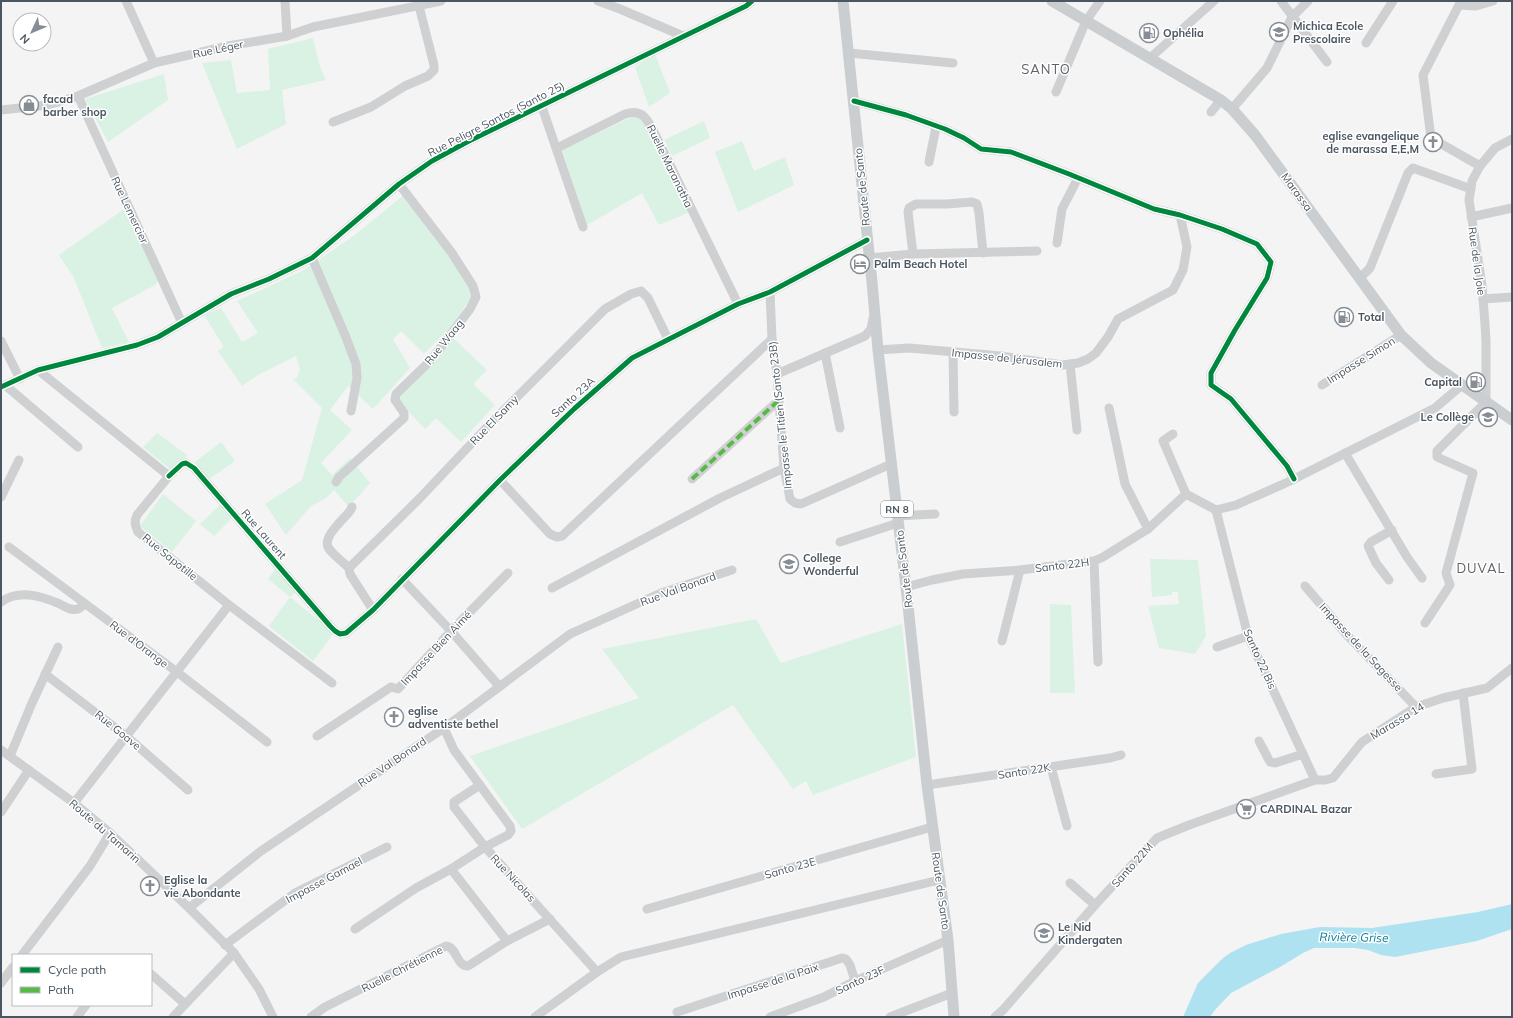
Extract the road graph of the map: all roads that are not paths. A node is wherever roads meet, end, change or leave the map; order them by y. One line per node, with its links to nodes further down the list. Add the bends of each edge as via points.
1 (126, 1): 24 (street)
2 (285, 1): 18 (street)
3 (441, 1): 15 (street, Rue Léger)
4 (598, 1): 19 (street)
5 (752, 1): 19 (street, Rue Peligre Santos (Santo 25))
6 (843, 1): 21 (main road, Route de Santo / RN 8)
7 (1052, 1): 17 (main road, Marassa)
8 (1100, 1): 17 (street)
9 (1214, 1): 22 (street)
10 (1281, 1): 16 (street)
11 (1308, 1): 16 (street)
12 (1393, 1): 20 (street)
13 (1493, 1): 14 (street, via 1476,6)
14 (1458, 3): 39 (street, via 1423,75 1431,138)
15 (419, 6): 18 (street, Rue Léger, via 313,27); 34 (street, via 434,65 432,73 371,107)
16 (1292, 17): 23 (street); 31 (street, via 1267,68)
17 (1086, 21): 22 (main road, Marassa); 26 (street)
18 (287, 36): 24 (street, Rue Léger)
19 (683, 36): 30 (street, Rue Peligre Santos (Santo 25))
20 (1366, 43)
21 (849, 53): 25 (street); 29 (main road, Route de Santo / RN 8)
22 (1150, 58): 28 (main road, Marassa)
23 (1327, 62)
24 (154, 63): 27 (street, Rue Léger)
25 (953, 63)
26 (1056, 92)
27 (78, 96): 32 (street, Rue Léger, via 48,105); 60 (street, Rue Lemercier)
28 (1221, 100): 31 (main road, Marassa); 33 (street)
29 (854, 101): 35 (street, via 906,115); 47 (main road, Route de Santo / RN 8)
30 (542, 107): 37 (street); 41 (street, Rue Peligre Santos (Santo 25), via 467,142 432,161)
31 (1232, 109): 54 (main road, Marassa, via 1255,135)
32 (1, 110)
33 (1211, 112)
34 (333, 122)
35 (936, 127): 38 (street); 40 (street, via 964,138 981,149 1011,152)
36 (1512, 139): 39 (street, Rue de la Joie, via 1495,148)
37 (557, 148): 46 (street); 58 (street, Ruelle Maranatha, via 625,114 641,114 648,120)
38 (929, 162)
39 (1480, 166): 42 (street, Rue de la Joie)
40 (1078, 178): 44 (street, via 1154,209); 48 (street, via 1062,209)
41 (399, 184): 52 (street, Rue Peligre Santos (Santo 25)); 93 (street, Rue Waag, via 452,253 473,286 476,297 470,309 431,360 396,394 395,400 404,413 404,418)
42 (1471, 189): 45 (street, Rue de la Joie); 54 (street, via 1414,168 1411,170 1370,268)
43 (1512, 208): 45 (street)
44 (1180, 215): 68 (street, Impasse de Jérusalem, via 1188,248 1183,270 1173,290 1118,319 1096,353 1088,360); 91 (street, via 1257,244 1271,262 1267,278 1211,373 1211,385 1231,399 1287,466)
45 (1471, 217): 57 (street, Rue de la Joie)
46 (583, 227)
47 (867, 240): 53 (main road, Route de Santo / RN 8); 55 (street, Santo 23A)
48 (1057, 243)
49 (1037, 251): 50 (street)
50 (983, 253): 51 (street); 51 (street, via 979,213 977,204 972,202 911,206 908,212)
51 (913, 254): 53 (street)
52 (312, 258): 60 (street, Rue Peligre Santos (Santo 25), via 270,279 231,294); 78 (street, via 356,364 357,378)
53 (869, 258): 59 (main road, Route de Santo / RN 8)
54 (1360, 278): 61 (main road, Marassa)
55 (770, 292): 58 (street, Santo 23A); 62 (street, Impasse le Titien (Santo 23B))
56 (1512, 297): 57 (street)
57 (1483, 299): 76 (street, Rue de la Joie)
58 (738, 304): 63 (street, Santo 23A)
59 (875, 311): 65 (main road, Route de Santo / RN 8); 67 (street, via 871,328 865,336)
60 (182, 323): 69 (street, Rue Peligre Santos (Santo 25), via 158,337 137,345)
61 (1401, 335): 72 (street, Impasse Simon); 73 (main road, Marassa, via 1431,363)
62 (772, 339): 70 (street, Impasse le Titien (Santo 23B)); 92 (street, via 562,536 550,534)
63 (668, 340): 92 (street, Santo 23A, via 632,358); 105 (street, Rue El Samy, via 648,298 641,291 605,309)
64 (1, 341): 71 (street)
65 (878, 350): 66 (street, Impasse de Jérusalem, via 909,348); 87 (main road, Route de Santo / RN 8)
66 (953, 352): 68 (street, Impasse de Jérusalem); 79 (street)
67 (825, 353): 70 (street); 81 (street)
68 (1070, 364): 82 (street)
69 (38, 370): 71 (street, Rue Peligre Santos (Santo 25)); 89 (street)
70 (776, 374): 75 (street, Impasse le Titien (Santo 23B))
71 (20, 379): 74 (street, Rue Peligre Santos (Santo 25))
72 (1322, 385)
73 (1462, 385): 76 (main road, Marassa); 85 (street, via 1435,408)
74 (3, 386): 84 (street)
75 (778, 401): 88 (street, Impasse le Titien (Santo 23B)); 90 (street)
76 (1486, 402): 80 (main road, Marassa); 119 (street, via 1437,451 1437,457 1473,473 1446,573 1450,585)
77 (1110, 408): 100 (street, via 1125,484)
78 (351, 411)
79 (954, 412)
80 (1512, 420)
81 (840, 428)
82 (1077, 430)
83 (1173, 434): 94 (street, via 1163,441)
84 (78, 447)
85 (1345, 453): 91 (street); 101 (street)
86 (19, 460): 95 (street)
87 (891, 464): 88 (street, Impasse le Titien (Santo 23B), via 801,504 790,499); 99 (main road, Route de Santo / RN 8)
88 (784, 468): 114 (street, via 720,498)
89 (170, 476): 117 (street, Rue Sapotille, via 137,515 134,520 135,526 138,532); 121 (street, Rue Laurent, via 182,464 186,463 194,468 325,620)
90 (692, 479)
91 (1294, 479): 97 (street, via 1236,505)
92 (500, 480): 110 (street, Santo 23A)
93 (336, 482)
94 (1186, 494): 97 (street); 100 (street, Santo 22H)
95 (1, 498)
96 (352, 507): 105 (street, via 330,533 327,541 330,550)
97 (1216, 510): 122 (street, Santo 22 Bis)
98 (935, 514): 99 (street)
99 (898, 519): 102 (street); 113 (main road, Route de Santo / RN 8)
100 (1148, 529): 104 (street, Santo 22H, via 1103,558)
101 (1392, 530): 109 (street); 111 (street, via 1368,546)
102 (840, 542)
103 (9, 546): 116 (street, Rue d'Orange)
104 (1094, 561): 107 (street, Santo 22H); 126 (street)
105 (349, 568): 118 (street, via 350,574)
106 (732, 570): 131 (street, Rue Val Bonard, via 660,593 570,634)
107 (1020, 570): 113 (street, Santo 22H, via 963,574); 123 (street)
108 (508, 573): 120 (street, Impasse Bien Aimé)
109 (1422, 578)
110 (402, 579): 118 (street, Santo 23A); 120 (street)
111 (1389, 580)
112 (1306, 586): 133 (street, Impasse de la Sagesse, via 1347,635)
113 (906, 587): 148 (main road, Route de Santo / RN 8)
114 (552, 588)
115 (1, 602): 116 (street, via 11,596 30,595 71,609 78,609)
116 (85, 604): 128 (street, Rue d'Orange)
117 (229, 605): 128 (street); 130 (street, Rue Sapotille)
118 (372, 610): 121 (street, Santo 23A, via 346,633)
119 (1425, 623)
120 (451, 630): 131 (street); 136 (street, Impasse Bien Aimé, via 398,689 391,687)
121 (340, 634)
122 (1248, 636): 125 (street); 140 (street, Santo 22 Bis)
123 (1002, 641)
124 (58, 647): 129 (street)
125 (1217, 647)
126 (1098, 662)
127 (1512, 668): 132 (street, Marassa 14, via 1486,688)
128 (177, 672): 135 (street); 138 (street, Rue d'Orange)
129 (46, 674): 135 (street, Rue Goave); 142 (street)
130 (332, 683)
131 (499, 686): 134 (street, Rue Val Bonard)
132 (1463, 693): 133 (street, Marassa 14); 145 (street, via 1472,769)
133 (1416, 707): 146 (street, Marassa 14, via 1362,742 1333,778)
134 (444, 728): 147 (street, Rue Nicolas, via 454,750); 161 (street, Rue Val Bonard, via 261,852)
135 (126, 736): 149 (street, Rue Goave); 150 (street)
136 (317, 736)
137 (1259, 741): 140 (street, via 1270,762)
138 (267, 742)
139 (1, 750): 142 (street, Route du Tamarin)
140 (1303, 754): 146 (street, Santo 22 Bis)
141 (1121, 755): 143 (street, Santo 22K)
142 (10, 756): 144 (street, Route du Tamarin)
143 (1051, 767): 148 (street, Santo 22K); 152 (street)
144 (29, 770): 150 (street, Route du Tamarin); 151 (street)
145 (1436, 774)
146 (1316, 780): 160 (street, Santo 22M, via 1157,838)
147 (480, 785): 156 (street, via 454,802 454,807); 156 (street, Rue Nicolas, via 511,831)
148 (927, 786): 153 (main road, Route de Santo / RN 8)
149 (188, 790)
150 (74, 803): 154 (street, Route du Tamarin)
151 (1, 812)
152 (1067, 826)
153 (932, 827): 158 (main road, Route de Santo / RN 8); 162 (street, Santo 23E)
154 (110, 833): 161 (street, Route du Tamarin); 169 (street, via 90,866)
155 (387, 847): 167 (street, Impasse Gamael, via 295,893)
156 (484, 847): 157 (street); 163 (street, Rue Nicolas)
157 (451, 869): 164 (street, via 416,888); 166 (street)
158 (939, 880): 165 (main road, Route de Santo / RN 8); 171 (street, via 621,957)
159 (1070, 883): 160 (street)
160 (1095, 905): 187 (street, Santo 22M)
161 (189, 908): 167 (street, Route du Tamarin)
162 (647, 909)
163 (550, 919): 166 (street, Ruelle Chrétienne); 171 (street, Rue Nicolas)
164 (355, 929)
165 (948, 940): 173 (street, Santo 23F); 175 (main road, Route de Santo / RN 8)
166 (507, 941): 182 (street, Ruelle Chrétienne, via 468,966 461,964 451,948 446,946)
167 (225, 945): 168 (street, Route du Tamarin)
168 (234, 953): 176 (street); 181 (street, Route du Tamarin)
169 (23, 954)
170 (12, 968): 174 (street)
171 (597, 972): 183 (street)
172 (152, 975): 176 (street)
173 (855, 981): 178 (street, Impasse de la Paix, via 850,965 842,958); 184 (street, Santo 23F, via 824,997)
174 (1, 983)
175 (952, 993): 185 (street); 186 (main road, Route de Santo / RN 8)
176 (185, 1004): 180 (street)
177 (85, 1006): 179 (street)
178 (677, 1012)
179 (77, 1017)
180 (173, 1017)
181 (273, 1017)
182 (311, 1017)
183 (534, 1017)
184 (770, 1017)
185 (890, 1017)
186 (954, 1017)
187 (995, 1017)

